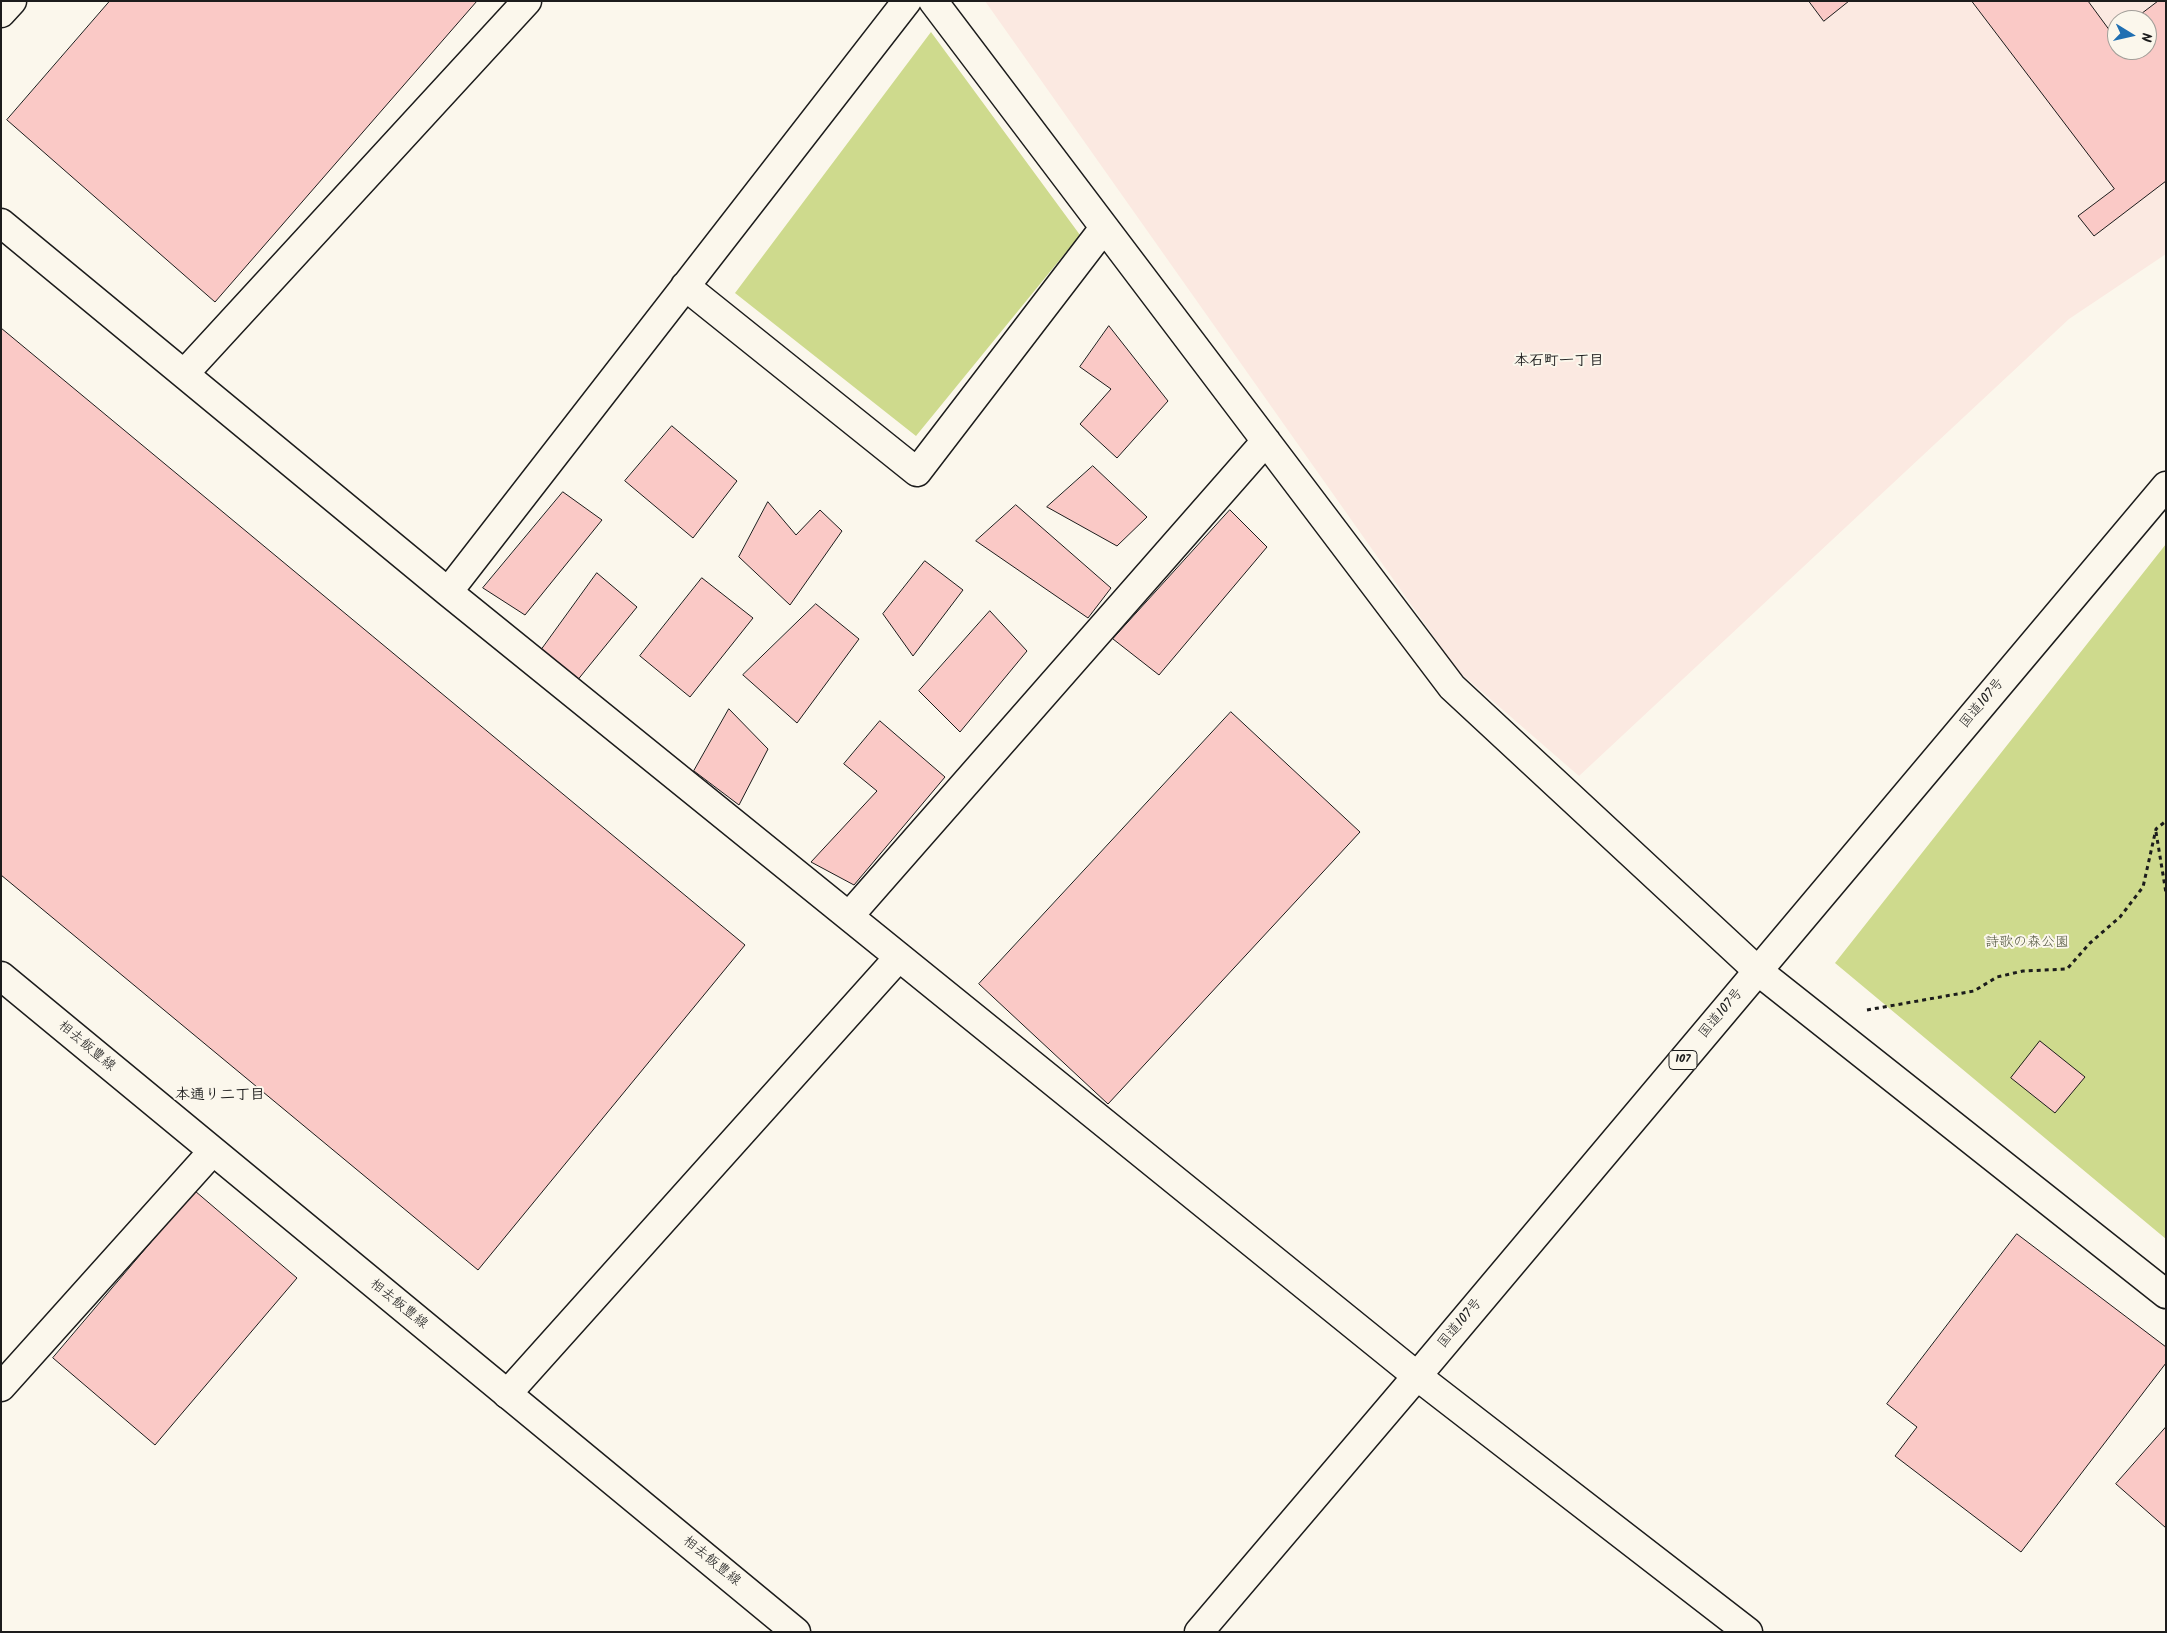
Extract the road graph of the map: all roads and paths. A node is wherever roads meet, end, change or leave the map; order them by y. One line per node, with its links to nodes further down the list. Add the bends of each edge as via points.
1 (12, 1): 5 (main road)
2 (527, 1): 9 (main road)
3 (907, 1): 8 (main road)
4 (933, 1): 7 (main road)
5 (1, 13)
6 (1, 223): 9 (main road)
7 (1104, 228): 8 (main road, via 917,472); 10 (main road)
8 (685, 286): 12 (main road)
9 (184, 374): 12 (main road)
10 (1266, 441): 16 (main road); 18 (main road, via 1452,687)
11 (2166, 486): 18 (main road, 国道107号 / 107)
12 (448, 592): 16 (main road)
13 (2166, 821): 14 (path)
14 (2156, 829): 15 (path); 20 (path, via 2143,887 2120,917 2067,969 2014,973 1997,977 1974,991)
15 (2166, 893)
16 (849, 916): 17 (main road)
17 (899, 957): 23 (main road); 25 (main road)
18 (1758, 970): 20 (main road); 23 (main road, 国道107号 / 107)
19 (1, 976): 21 (main road, 相去飯豊線)
20 (1820, 1019): 22 (main road)
21 (212, 1152): 24 (main road); 25 (main road, 相去飯豊線)
22 (2166, 1294)
23 (1417, 1376): 27 (main road, 国道107号 / 107); 28 (main road)
24 (1, 1387)
25 (507, 1394): 26 (main road, 相去飯豊線)
26 (796, 1632)
27 (1199, 1632)
28 (1748, 1632)

